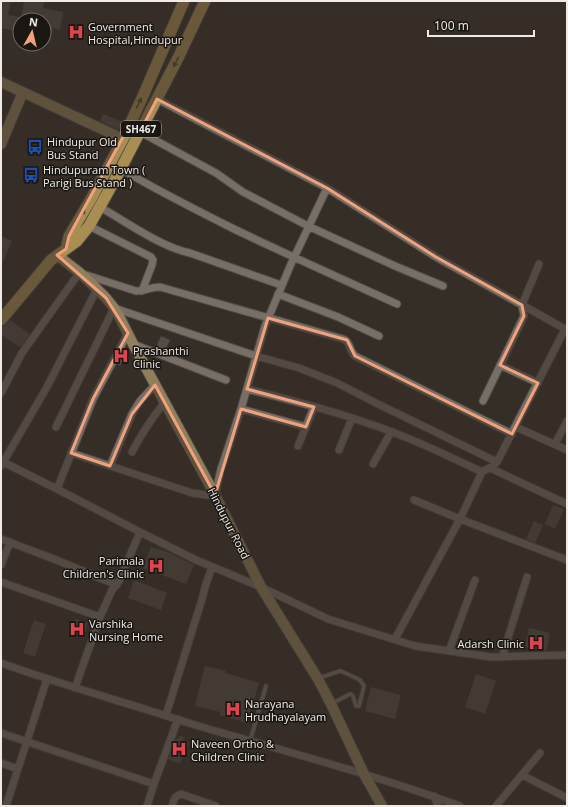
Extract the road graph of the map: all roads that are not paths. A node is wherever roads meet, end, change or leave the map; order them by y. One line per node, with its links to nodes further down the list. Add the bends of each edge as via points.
1 (184, 1): 6 (main road, SH467, one-way to 1)
2 (204, 1): 5 (main road, SH467, one-way to 5)
3 (1, 82): 4 (street)
4 (23, 92): 8 (street); 9 (street)
5 (157, 99): 7 (main road, SH467); 11 (street)
6 (129, 126): 7 (street); 8 (main road, SH467)
7 (140, 132): 10 (main road, SH467); 14 (street, via 216,173 243,192)
8 (122, 139): 15 (main road, SH467, one-way to 8)
9 (1, 144)
10 (121, 169): 12 (main road, SH467); 16 (street)
11 (327, 188): 14 (street); 25 (street, via 436,257)
12 (100, 207): 13 (main road, SH467); 19 (street, via 152,238 181,251)
13 (89, 226): 15 (main road, SH467, via 77,241); 22 (street, via 151,257 152,265)
14 (308, 226): 16 (street); 20 (street)
15 (61, 252): 18 (street, Hindupur Road); 28 (main road, SH467, via 51,260)
16 (293, 258): 19 (street); 24 (street)
17 (539, 264): 25 (street)
18 (80, 273): 21 (street, Hindupur Road); 22 (street); 39 (street, via 22,353)
19 (281, 286): 23 (street)
20 (442, 286)
21 (97, 289): 26 (street, Hindupur Road); 58 (street, via 47,386)
22 (142, 291): 27 (street, via 160,287)
23 (278, 294): 27 (street); 31 (street)
24 (397, 304)
25 (522, 305): 29 (street); 34 (street, via 524,316)
26 (114, 308): 30 (street, Hindupur Road); 33 (street); 47 (street)
27 (268, 318): 33 (street); 50 (street, via 346,340 356,356)
28 (1, 320)
29 (566, 330): 36 (street)
30 (128, 333): 32 (street, Hindupur Road); 56 (street, via 93,399)
31 (380, 336)
32 (133, 344): 35 (street); 37 (street, Hindupur Road)
33 (256, 356): 38 (street); 57 (street, via 337,382)
34 (500, 365): 36 (street); 40 (street)
35 (226, 380)
36 (538, 384): 46 (street)
37 (155, 385): 41 (street, Hindupur Road); 60 (street, via 132,414)
38 (247, 389): 42 (street); 43 (street)
39 (1, 393)
40 (482, 401)
41 (165, 402): 55 (street, via 152,418); 64 (street, Hindupur Road)
42 (314, 406): 44 (street); 48 (street)
43 (241, 409): 48 (street); 64 (street)
44 (352, 418): 49 (street); 53 (street)
45 (567, 421): 51 (street)
46 (516, 426): 50 (street); 51 (street)
47 (56, 427)
48 (306, 427): 52 (street)
49 (390, 432): 59 (street); 62 (street, via 423,444)
50 (512, 434): 57 (street)
51 (554, 444): 54 (street)
52 (298, 446)
53 (339, 450)
54 (567, 450)
55 (132, 452)
56 (71, 453): 60 (street); 63 (street)
57 (497, 462): 61 (street)
58 (2, 463): 63 (street)
59 (372, 464)
60 (110, 466): 64 (street, via 192,493)
61 (490, 468): 62 (street); 66 (street)
62 (482, 472): 67 (street)
63 (57, 489): 68 (street)
64 (215, 495): 78 (street, Hindupur Road)
65 (414, 500): 67 (street)
66 (567, 504)
67 (460, 520): 71 (street); 80 (street)
68 (140, 532): 73 (street); 77 (street)
69 (1, 539): 70 (street)
70 (10, 542): 72 (street); 77 (street)
71 (567, 560)
72 (1, 565)
73 (212, 567): 78 (street); 90 (street)
74 (527, 577): 83 (street)
75 (475, 580): 81 (street)
76 (1, 582): 79 (street)
77 (117, 585): 79 (street, via 112,590)
78 (261, 587): 80 (street, via 328,619); 86 (street, Hindupur Road)
79 (100, 617): 88 (street)
80 (395, 639): 81 (street, via 415,646)
81 (449, 651): 83 (street)
82 (567, 656): 83 (street)
83 (502, 657)
84 (1, 663): 85 (street)
85 (47, 679): 88 (street); 93 (street)
86 (318, 679): 89 (street, Hindupur Road); 89 (lane, via 340,671 362,682 364,686 359,706 356,706 350,694)
87 (266, 686): 94 (lane)
88 (75, 688): 90 (street)
89 (331, 704): 98 (street, Hindupur Road)
90 (166, 715): 91 (street)
91 (178, 719): 94 (street); 100 (street)
92 (1, 732): 93 (street)
93 (27, 741): 97 (street); 100 (street)
94 (250, 741): 98 (street)
95 (540, 754): 99 (street)
96 (1, 763): 97 (street)
97 (18, 769): 103 (street)
98 (364, 774): 101 (street); 107 (street, Hindupur Road)
99 (522, 775): 102 (street); 110 (street)
100 (154, 784): 104 (street)
101 (434, 796): 108 (street); 109 (street)
102 (567, 798)
103 (6, 806)
104 (147, 806)
105 (172, 806): 106 (street, via 175,797 181,794)
106 (216, 806)
107 (382, 806)
108 (438, 806)
109 (460, 806)
110 (496, 806)

